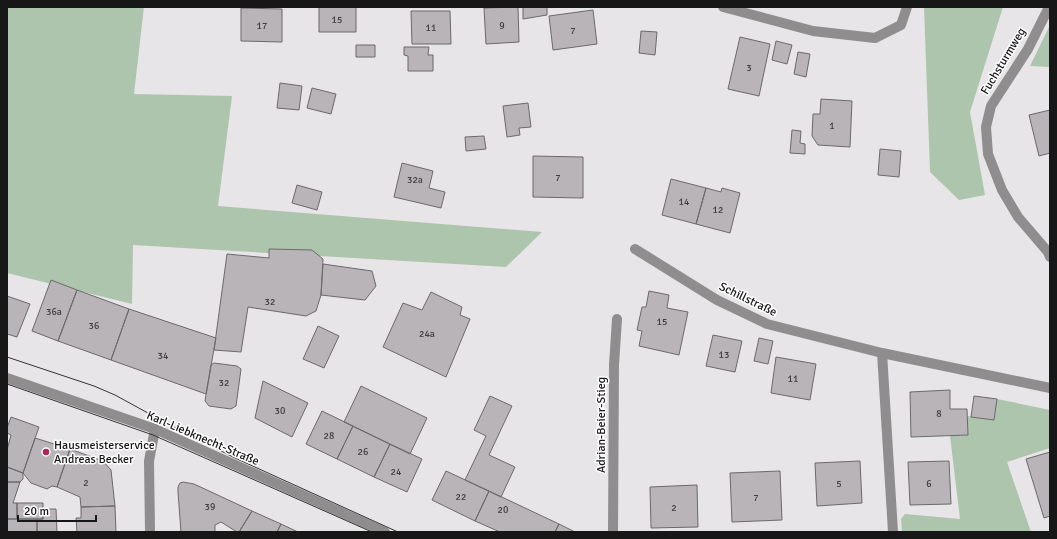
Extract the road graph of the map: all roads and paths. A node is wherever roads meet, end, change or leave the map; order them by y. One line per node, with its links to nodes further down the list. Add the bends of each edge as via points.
1 (723, 7): 2 (street, via 813,31 875,38 901,24)
2 (907, 7)
3 (1049, 7): 5 (street, Fuchsturmweg, via 1028,49 991,106 986,127 988,154 1002,190 1018,217)
4 (635, 249): 7 (street, Schillstraße, via 717,300 766,324)
5 (1050, 257)
6 (617, 319): 13 (street, Adrian-Beier-Stieg, via 614,365)
7 (882, 353): 9 (street, Schillstraße); 14 (street)
8 (7, 378): 10 (street, Karl-Liebknecht-Straße)
9 (1050, 388)
10 (155, 429): 11 (street, via 149,461); 12 (street, Karl-Liebknecht-Straße)
11 (150, 532)
12 (385, 532)
13 (613, 532)
14 (893, 532)

